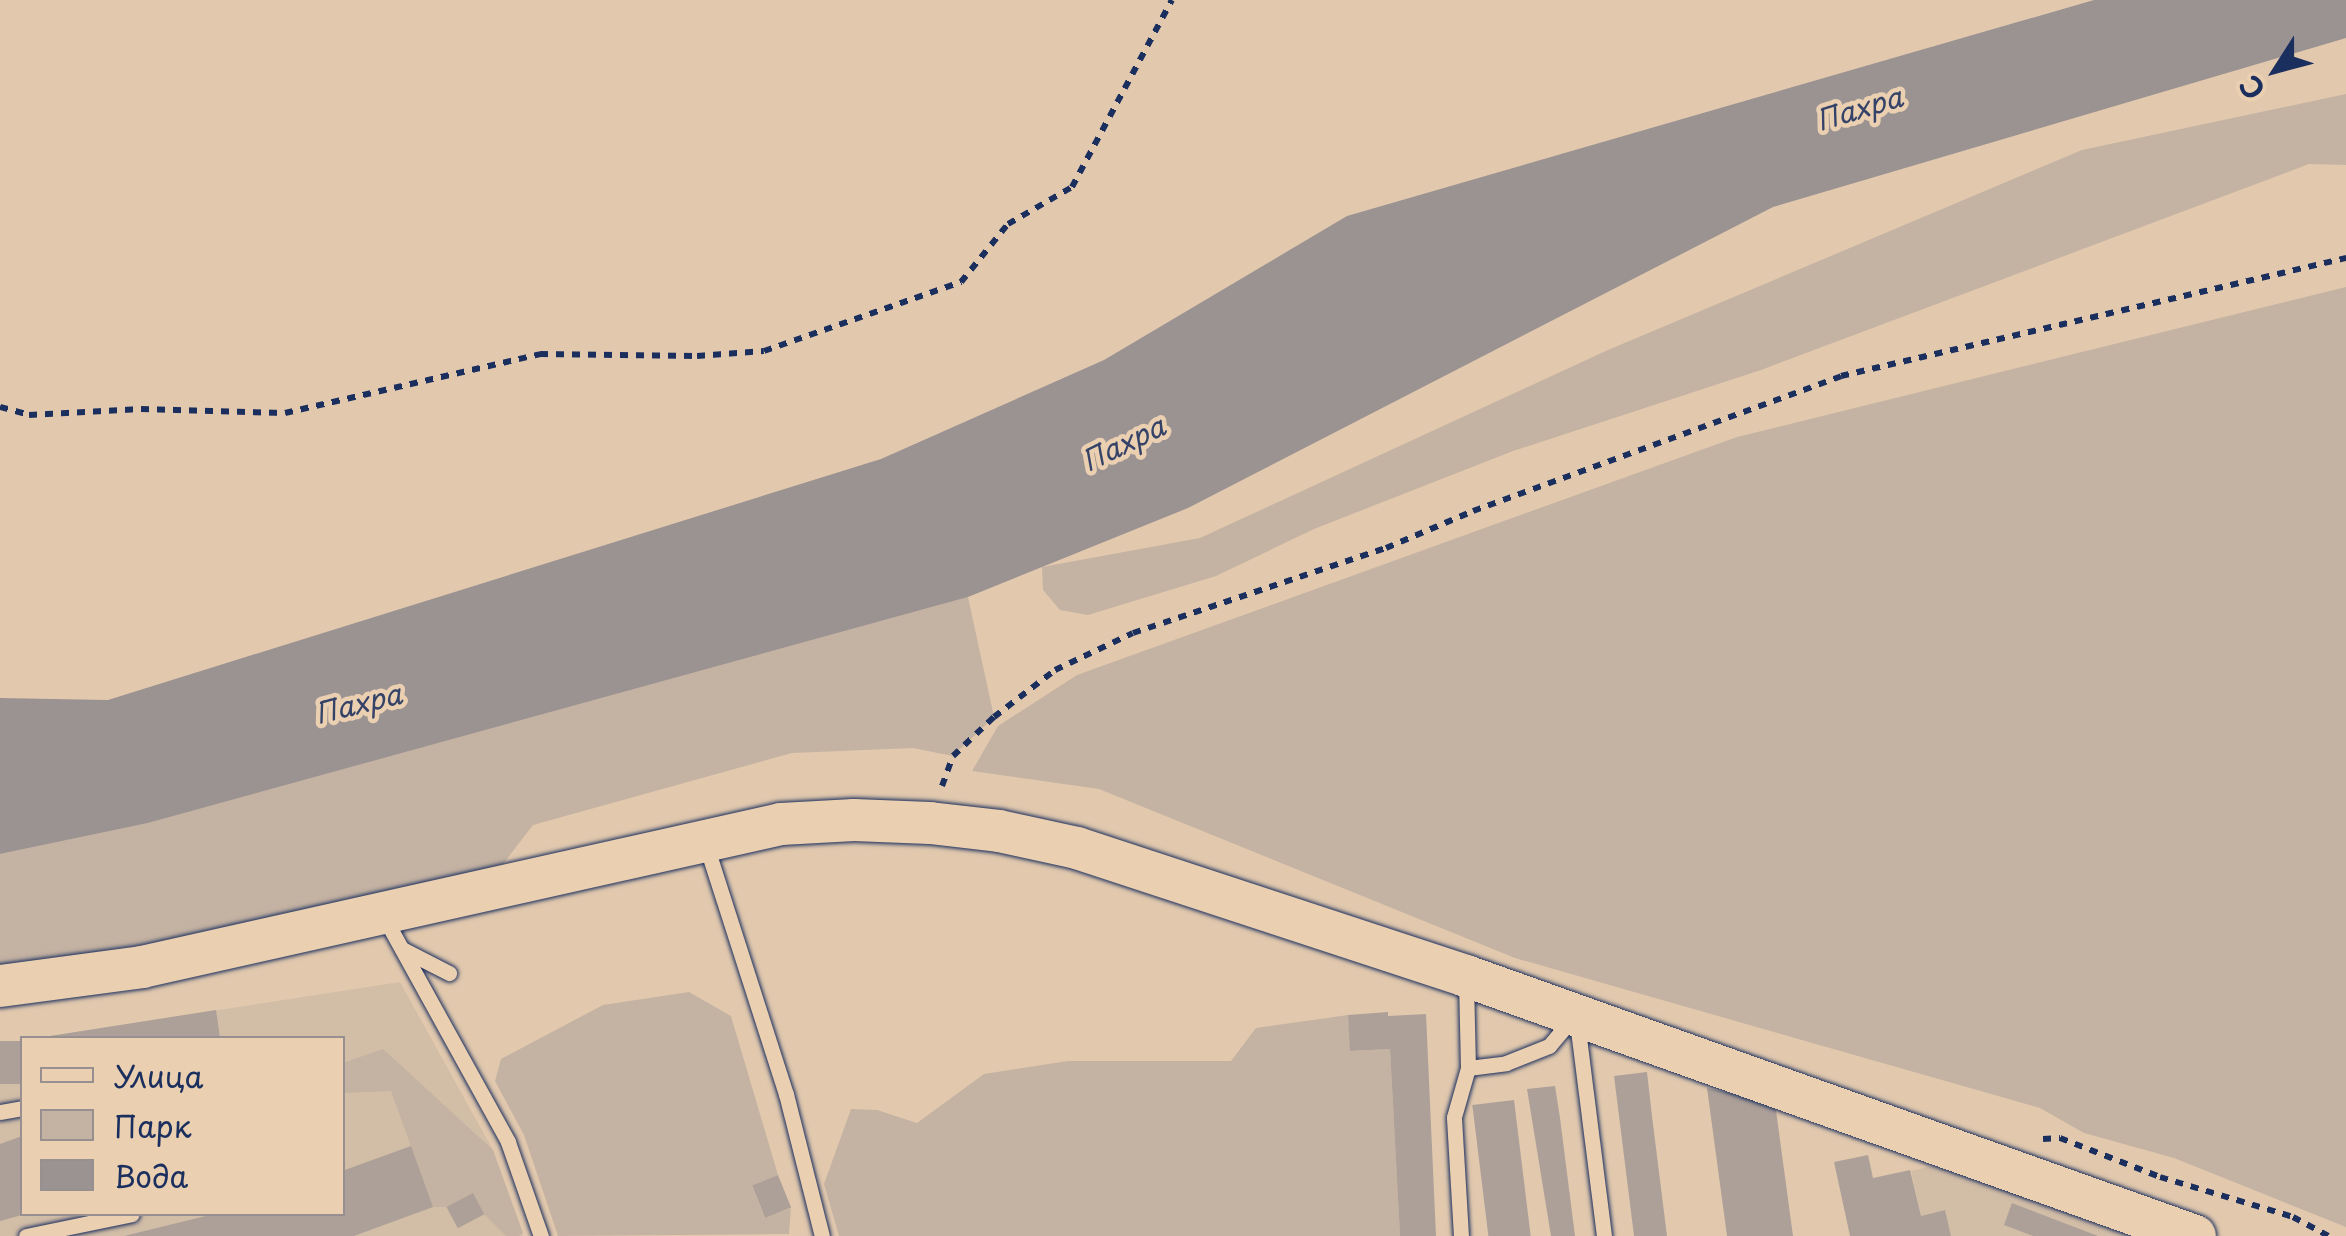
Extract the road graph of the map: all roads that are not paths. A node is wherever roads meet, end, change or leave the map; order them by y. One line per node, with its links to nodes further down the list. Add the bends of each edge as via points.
1 (704, 838): 2 (main road); 4 (main road, via 854,820 999,831 1076,848); 11 (lane, via 786,1094)
2 (392, 931): 3 (lane); 5 (main road); 10 (lane, via 508,1142)
3 (449, 973)
4 (1466, 976): 6 (main road); 7 (lane)
5 (0, 986)
6 (1576, 1014): 7 (lane, via 1549,1046 1506,1063); 13 (lane); 14 (main road)
7 (1468, 1068): 12 (lane, via 1454,1118)
8 (122, 1216): 9 (lane)
9 (26, 1236)
10 (541, 1236)
11 (822, 1236)
12 (1461, 1236)
13 (1604, 1236)
14 (2195, 1236)

